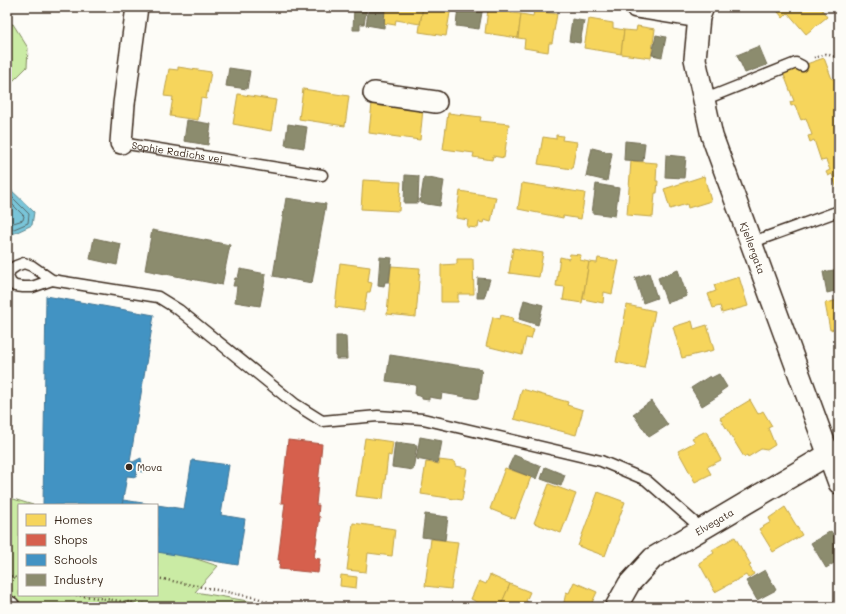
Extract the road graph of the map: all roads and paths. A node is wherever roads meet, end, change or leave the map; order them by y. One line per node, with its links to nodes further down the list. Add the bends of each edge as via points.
1 (137, 7): 9 (street, Sophie Radichs vei)
2 (636, 7): 3 (street)
3 (701, 12): 7 (street, Kjellergata, via 695,59)
4 (839, 58): 5 (path, via 826,54)
5 (800, 65): 7 (lane)
6 (374, 93): 8 (street)
7 (703, 100): 12 (street, Kjellergata, via 712,136)
8 (436, 102)
9 (121, 143): 10 (lane, Sophie Radichs vei)
10 (322, 175)
11 (839, 211): 12 (lane)
12 (750, 243): 14 (street, Kjellergata)
13 (52, 280): 16 (lane, via 158,297 179,310 295,404 322,421 378,416 423,419 602,461 646,480)
14 (834, 453): 15 (street, Kjellergata); 16 (street, Elvegata)
15 (839, 483)
16 (701, 528): 23 (street, Elvegata, via 653,558 629,584)
17 (7, 575): 19 (path)
18 (158, 578): 22 (path, via 256,598)
19 (18, 579)
20 (83, 596): 21 (path)
21 (165, 607)
22 (282, 607)
23 (616, 607)

